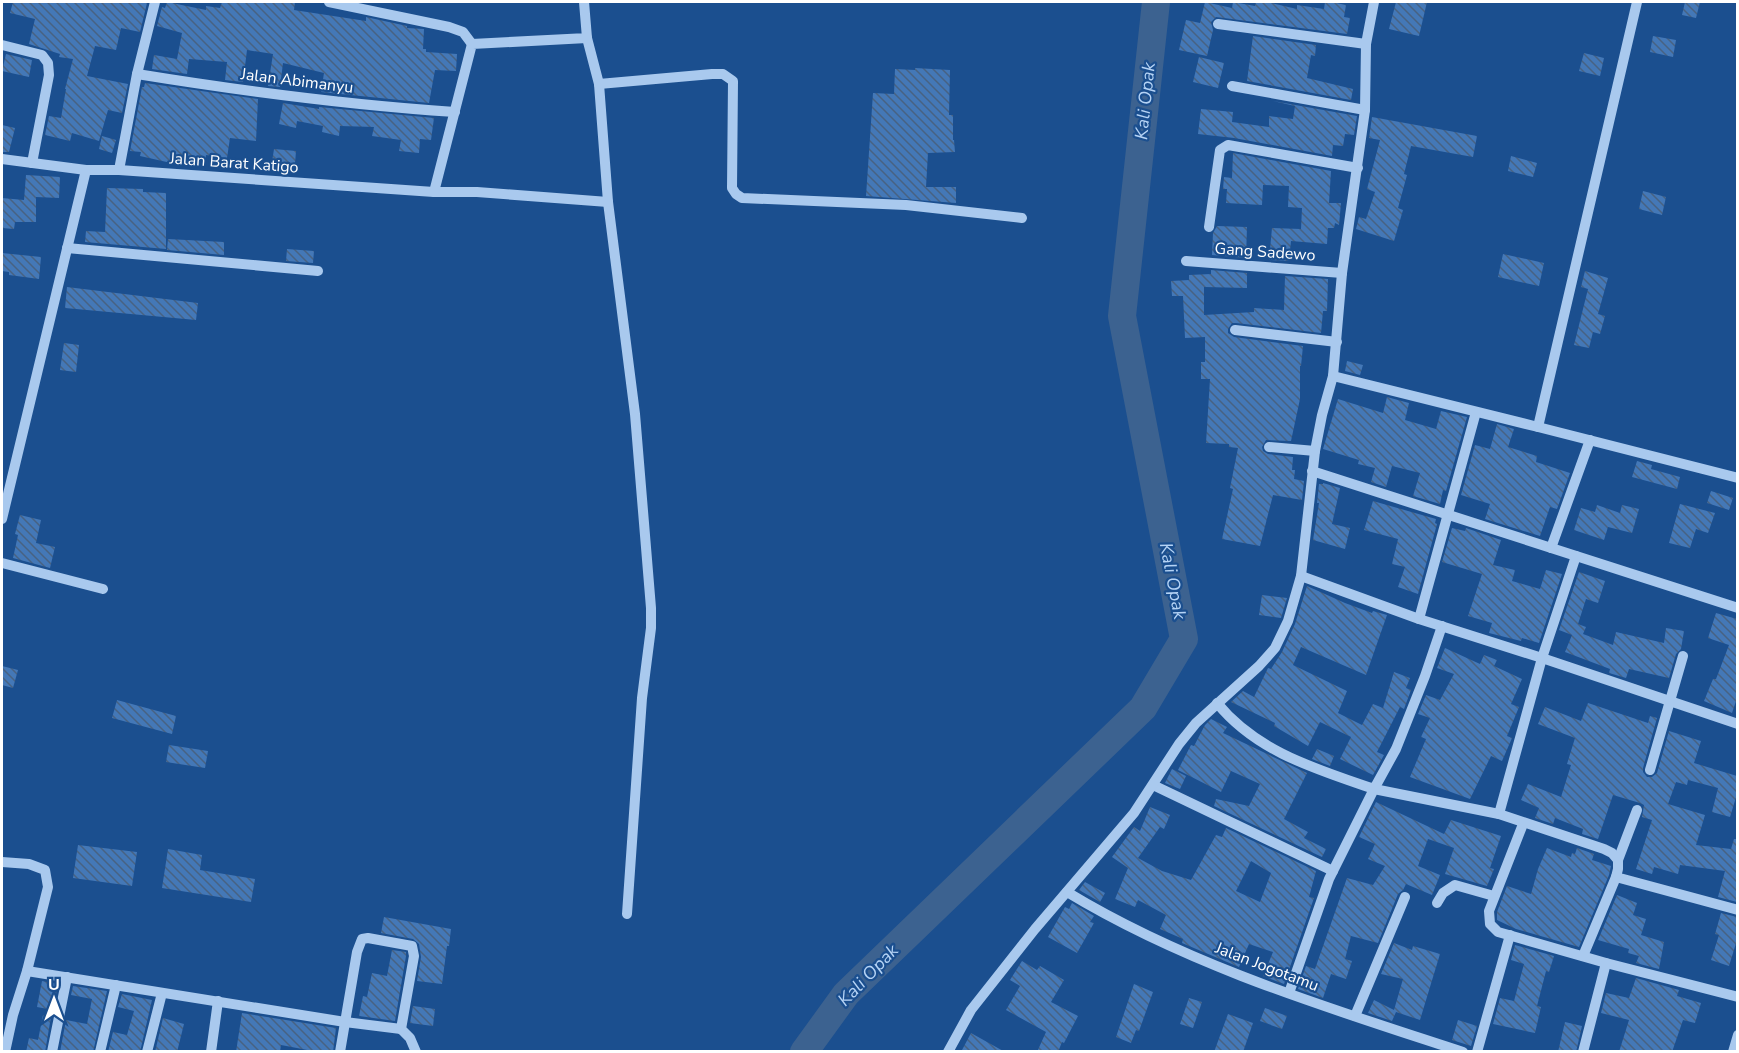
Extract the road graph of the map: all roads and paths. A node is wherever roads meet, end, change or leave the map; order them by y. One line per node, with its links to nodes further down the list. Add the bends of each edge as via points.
1 (155, 2): 12 (street)
2 (329, 2): 6 (street)
3 (584, 2): 8 (street)
4 (1374, 2): 10 (street)
5 (1637, 2): 34 (street)
6 (357, 4): 9 (street, via 449,27 463,32)
7 (1218, 24): 10 (street)
8 (587, 38): 9 (street); 13 (street)
9 (472, 44): 16 (street)
10 (1366, 44): 15 (street)
11 (2, 45): 18 (street, via 42,55 48,63)
12 (137, 74): 16 (street, Jalan Abimanyu, via 212,86); 21 (street)
13 (599, 84): 23 (street); 24 (street, via 712,74 723,74 733,81 732,188 742,198 906,206)
14 (1232, 86): 15 (street)
15 (1365, 110): 19 (street)
16 (455, 112): 22 (street)
17 (2, 159): 18 (street, Jalan Barat Katigo)
18 (32, 163): 20 (street, Jalan Barat Katigo)
19 (1358, 168): 25 (street, via 1228,145 1220,150); 29 (street)
20 (86, 170): 21 (street, Jalan Barat Katigo); 26 (street)
21 (119, 170): 22 (street, Jalan Barat Katigo)
22 (434, 192): 23 (street, Jalan Barat Katigo)
23 (608, 202): 70 (street, via 635,414 651,628 642,698)
24 (1022, 218)
25 (1209, 227)
26 (67, 248): 28 (street); 41 (street)
27 (1186, 261): 29 (street, Gang Sadewo)
28 (318, 271)
29 (1342, 273): 31 (street)
30 (1235, 330): 31 (street)
31 (1336, 342): 32 (street)
32 (1333, 376): 33 (street); 37 (street)
33 (1476, 412): 34 (street); 40 (street)
34 (1538, 427): 35 (street)
35 (1590, 440): 39 (street); 42 (street)
36 (1269, 447): 37 (street)
37 (1315, 451): 38 (street)
38 (1312, 471): 40 (street); 45 (street)
39 (1737, 478)
40 (1448, 515): 42 (street); 48 (street)
41 (2, 519)
42 (1551, 548): 43 (street)
43 (1576, 556): 47 (street); 51 (street)
44 (2, 563): 46 (street)
45 (1301, 576): 48 (street); 53 (street, via 1288,621 1275,648)
46 (103, 589)
47 (1737, 608)
48 (1419, 619): 49 (street)
49 (1442, 626): 51 (street); 57 (street, via 1396,749)
50 (1683, 656): 52 (street)
51 (1542, 658): 52 (street); 59 (street)
52 (1670, 701): 54 (street); 55 (street)
53 (1217, 703): 56 (street, via 1179,744); 57 (street, via 1240,727 1285,756)
54 (1737, 724)
55 (1650, 770)
56 (1153, 785): 63 (street); 65 (street)
57 (1374, 789): 59 (street); 63 (street)
58 (1637, 810): 61 (street)
59 (1499, 814): 60 (street)
60 (1524, 824): 61 (street, via 1604,849); 66 (street)
61 (1618, 860): 64 (street)
62 (2, 862): 74 (street, via 45,870 48,887)
63 (1333, 871): 78 (street)
64 (1616, 877): 69 (street); 72 (street)
65 (1067, 892): 78 (street, Jalan Jogotamu, via 1151,936); 93 (street, via 971,1010)
66 (1494, 896): 68 (street, via 1455,885); 71 (street, via 1488,911 1490,924 1498,932)
67 (1405, 897): 82 (street)
68 (1437, 903)
69 (1737, 910)
70 (627, 914)
71 (1510, 935): 72 (street); 95 (street)
72 (1583, 956): 73 (street)
73 (1606, 963): 79 (street); 96 (street)
74 (27, 971): 75 (street); 81 (street)
75 (67, 977): 76 (street); 87 (street)
76 (116, 985): 77 (street); 88 (street)
77 (162, 993): 80 (street); 89 (street)
78 (1289, 993): 82 (street, Jalan Jogotamu)
79 (1737, 997)
80 (218, 1001): 83 (street); 90 (street)
81 (7, 1014): 86 (street)
82 (1355, 1016): 94 (street, Jalan Jogotamu)
83 (345, 1022): 84 (street); 84 (street, via 360,942 368,938 410,945 414,953); 91 (street)
84 (401, 1029): 92 (street)
85 (1737, 1035): 97 (street)
86 (5, 1052)
87 (52, 1052)
88 (100, 1052)
89 (147, 1052)
90 (211, 1052)
91 (340, 1052)
92 (416, 1052)
93 (948, 1052)
94 (1463, 1052)
95 (1477, 1052)
96 (1583, 1052)
97 (1733, 1052)

